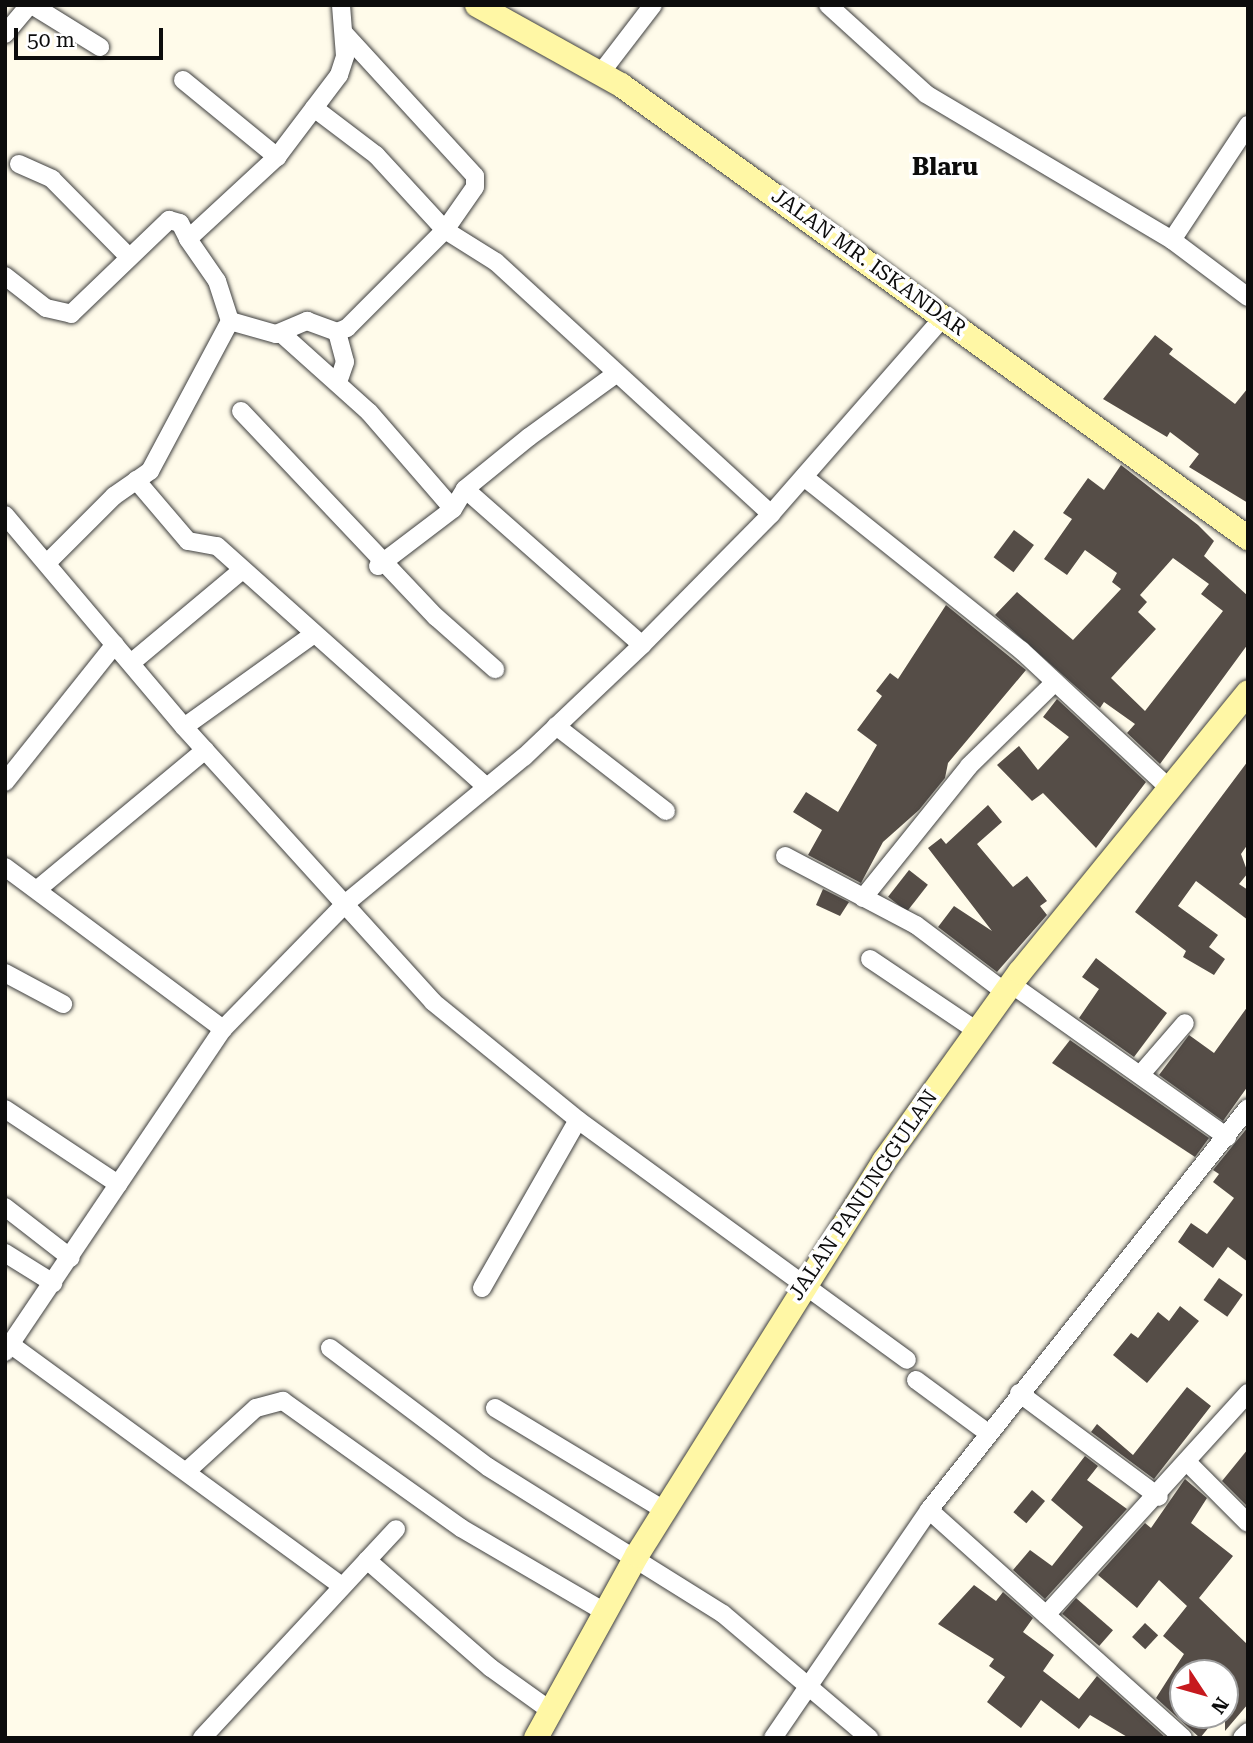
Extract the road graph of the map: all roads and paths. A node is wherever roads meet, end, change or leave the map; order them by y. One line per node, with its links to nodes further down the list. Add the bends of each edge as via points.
1 (30, 5): 6 (street); 8 (street)
2 (341, 5): 7 (street)
3 (477, 5): 9 (main road, JALAN MR. ISKANDAR)
4 (653, 5): 9 (street)
5 (828, 5): 17 (street, via 926,94)
6 (5, 34)
7 (345, 34): 11 (street, via 339,75); 15 (street, via 477,179)
8 (100, 47)
9 (600, 74): 21 (main road, JALAN MR. ISKANDAR)
10 (183, 80): 13 (street)
11 (314, 108): 13 (street); 15 (street, via 376,155)
12 (1248, 125): 17 (street)
13 (277, 157): 16 (street)
14 (19, 164): 18 (street, via 52,179)
15 (445, 230): 23 (street); 25 (street, via 495,262)
16 (188, 239): 18 (street, via 180,223 169,220); 22 (street, via 217,281)
17 (1172, 240): 20 (street)
18 (128, 256): 19 (street, via 71,314 46,308)
19 (5, 276)
20 (1248, 297)
21 (944, 316): 28 (street); 34 (main road, JALAN MR. ISKANDAR)
22 (230, 321): 24 (street); 29 (street, via 155,463)
23 (337, 332): 24 (street, via 307,321); 26 (street, via 345,362)
24 (282, 334): 26 (street)
25 (613, 376): 30 (street); 33 (street)
26 (338, 382): 31 (street)
27 (241, 411): 36 (street)
28 (804, 477): 33 (street); 43 (street)
29 (136, 480): 35 (street); 37 (street, via 188,541 213,544)
30 (465, 489): 31 (street); 40 (street)
31 (453, 509): 36 (street)
32 (5, 514): 35 (street)
33 (771, 514): 40 (street)
34 (1248, 538)
35 (47, 563): 39 (street)
36 (381, 564): 42 (street)
37 (241, 571): 38 (street); 41 (street)
38 (314, 634): 46 (street); 50 (street)
39 (115, 644): 41 (street); 48 (street)
40 (642, 645): 45 (street)
41 (131, 663): 46 (street)
42 (495, 669)
43 (1055, 682): 49 (street); 55 (street, via 969,766)
44 (1248, 692): 49 (main road, JALAN PANUNGGULAN)
45 (556, 726): 50 (street); 51 (street)
46 (184, 727): 47 (street)
47 (205, 750): 54 (street); 56 (street)
48 (5, 782)
49 (1167, 786): 59 (main road, JALAN PANUNGGULAN)
50 (487, 787): 56 (street)
51 (666, 811)
52 (785, 856): 55 (street)
53 (7, 873): 54 (street)
54 (39, 888): 62 (street)
55 (863, 898): 59 (street, via 916,925)
56 (346, 903): 62 (street); 67 (street, via 433,1002)
57 (870, 959): 63 (street)
58 (5, 973): 60 (street)
59 (1008, 988): 63 (main road, JALAN PANUNGGULAN); 64 (street)
60 (63, 1004)
61 (1185, 1023): 64 (street)
62 (223, 1030): 69 (street)
63 (977, 1031): 74 (main road, JALAN PANUNGGULAN)
64 (1141, 1074): 68 (street)
65 (1248, 1108): 68 (street)
66 (5, 1109): 69 (street)
67 (579, 1120): 74 (street); 75 (street)
68 (1227, 1137): 80 (street)
69 (118, 1184): 72 (street)
70 (5, 1207): 72 (street)
71 (5, 1253): 73 (street)
72 (71, 1258): 73 (street)
73 (53, 1283): 76 (street)
74 (804, 1283): 78 (street); 87 (main road, JALAN PANUNGGULAN)
75 (482, 1288)
76 (8, 1348): 85 (street)
77 (330, 1348): 91 (street, via 488,1468)
78 (907, 1360)
79 (916, 1380): 83 (street)
80 (1019, 1393): 83 (street); 86 (street)
81 (1248, 1393): 84 (street)
82 (495, 1408): 87 (street)
83 (988, 1433): 88 (street)
84 (1189, 1464): 86 (street); 89 (street)
85 (188, 1470): 93 (street); 94 (street, via 256,1408 283,1401 461,1528)
86 (1159, 1497): 95 (street)
87 (664, 1510): 91 (main road, JALAN PANUNGGULAN)
88 (929, 1510): 95 (street); 96 (street)
89 (1248, 1523)
90 (396, 1529): 92 (street)
91 (637, 1555): 94 (main road, JALAN PANUNGGULAN); 96 (street)
92 (367, 1560): 93 (street); 97 (street, via 491,1668)
93 (342, 1587): 99 (street)
94 (605, 1612): 97 (main road, JALAN PANUNGGULAN)
95 (1046, 1615): 103 (street)
96 (812, 1684): 101 (street); 102 (street)
97 (551, 1711): 100 (main road, JALAN PANUNGGULAN)
98 (1248, 1733): 104 (street)
99 (202, 1738)
100 (536, 1738)
101 (774, 1738)
102 (869, 1738)
103 (1183, 1738)
104 (1243, 1738)

